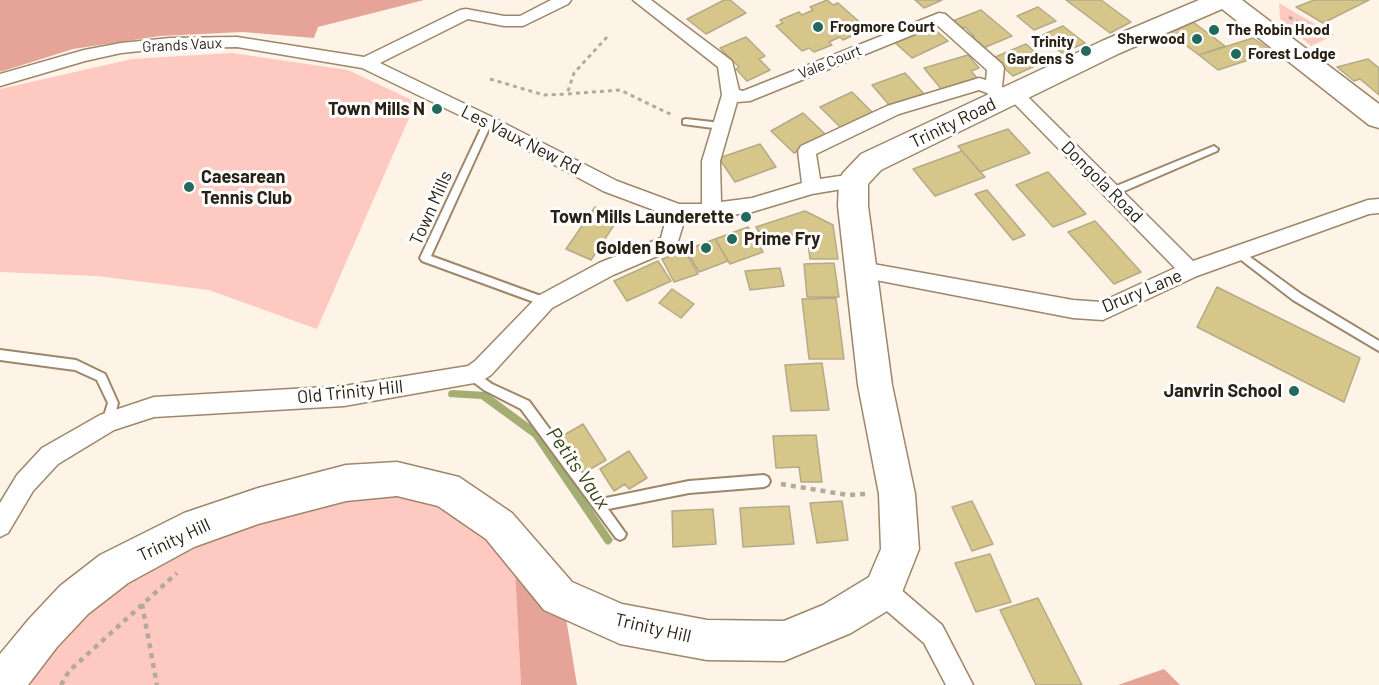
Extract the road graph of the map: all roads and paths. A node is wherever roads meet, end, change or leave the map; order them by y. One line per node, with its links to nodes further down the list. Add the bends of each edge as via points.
1 (563, 0): 5 (street, via 523,21 465,15)
2 (641, 0): 10 (street, via 726,65)
3 (1236, 2): 8 (main road, Trinity Road); 11 (main road)
4 (607, 37): 9 (path, via 574,73)
5 (366, 63): 7 (street, Grands Vaux, via 237,42 170,43 84,56); 12 (street, Les Vaux New Rd)
6 (490, 79): 9 (path, via 544,95)
7 (0, 80)
8 (1004, 93): 10 (street, Vale Court, via 996,68 939,18 744,97); 16 (main road, Trinity Road, via 871,162); 17 (street, via 979,84 893,110 807,151); 18 (street, Dongola Road)
9 (567, 94): 13 (path, via 620,90)
10 (731, 95): 14 (street)
11 (1379, 118)
12 (488, 122): 20 (street, Les Vaux New Rd, via 610,186); 25 (lane, Town Mills, via 425,258)
13 (686, 122): 14 (lane)
14 (721, 126): 21 (street, via 711,161)
15 (1214, 149): 18 (lane)
16 (853, 181): 17 (street); 23 (main road)
17 (812, 187): 21 (street, via 753,205)
18 (1112, 192): 24 (street, Dongola Road)
19 (1379, 206): 22 (street, Drury Lane)
20 (678, 211): 21 (street); 25 (street, via 669,243 606,269)
21 (712, 211)
22 (1239, 252): 24 (street, Drury Lane); 26 (lane, via 1297,297)
23 (862, 270): 24 (street, Drury Lane, via 1073,309 1103,311); 36 (main road, via 875,385 897,494 900,549)
24 (1190, 270)
25 (545, 302): 28 (street)
26 (1379, 346)
27 (0, 355): 29 (lane, via 76,365 101,377 113,403)
28 (472, 375): 29 (street, Old Trinity Hill, via 344,396 154,407); 32 (lane, via 525,405)
29 (108, 422): 33 (street, Old Trinity Hill, via 50,456 25,483)
30 (764, 481): 31 (path, via 848,495); 32 (lane, via 689,487)
31 (875, 494)
32 (598, 505): 34 (lane)
33 (0, 525)
34 (620, 534)
35 (182, 568): 37 (path)
36 (883, 591): 38 (main road, Trinity Hill, via 837,619 784,641 707,640 620,624 558,596 499,526 446,490 397,479 345,483 258,506 184,532 114,569 74,600); 41 (street, via 933,634)
37 (142, 603): 39 (path, via 69,671); 40 (path)
38 (2, 685)
39 (61, 685)
40 (158, 685)
41 (960, 685)

